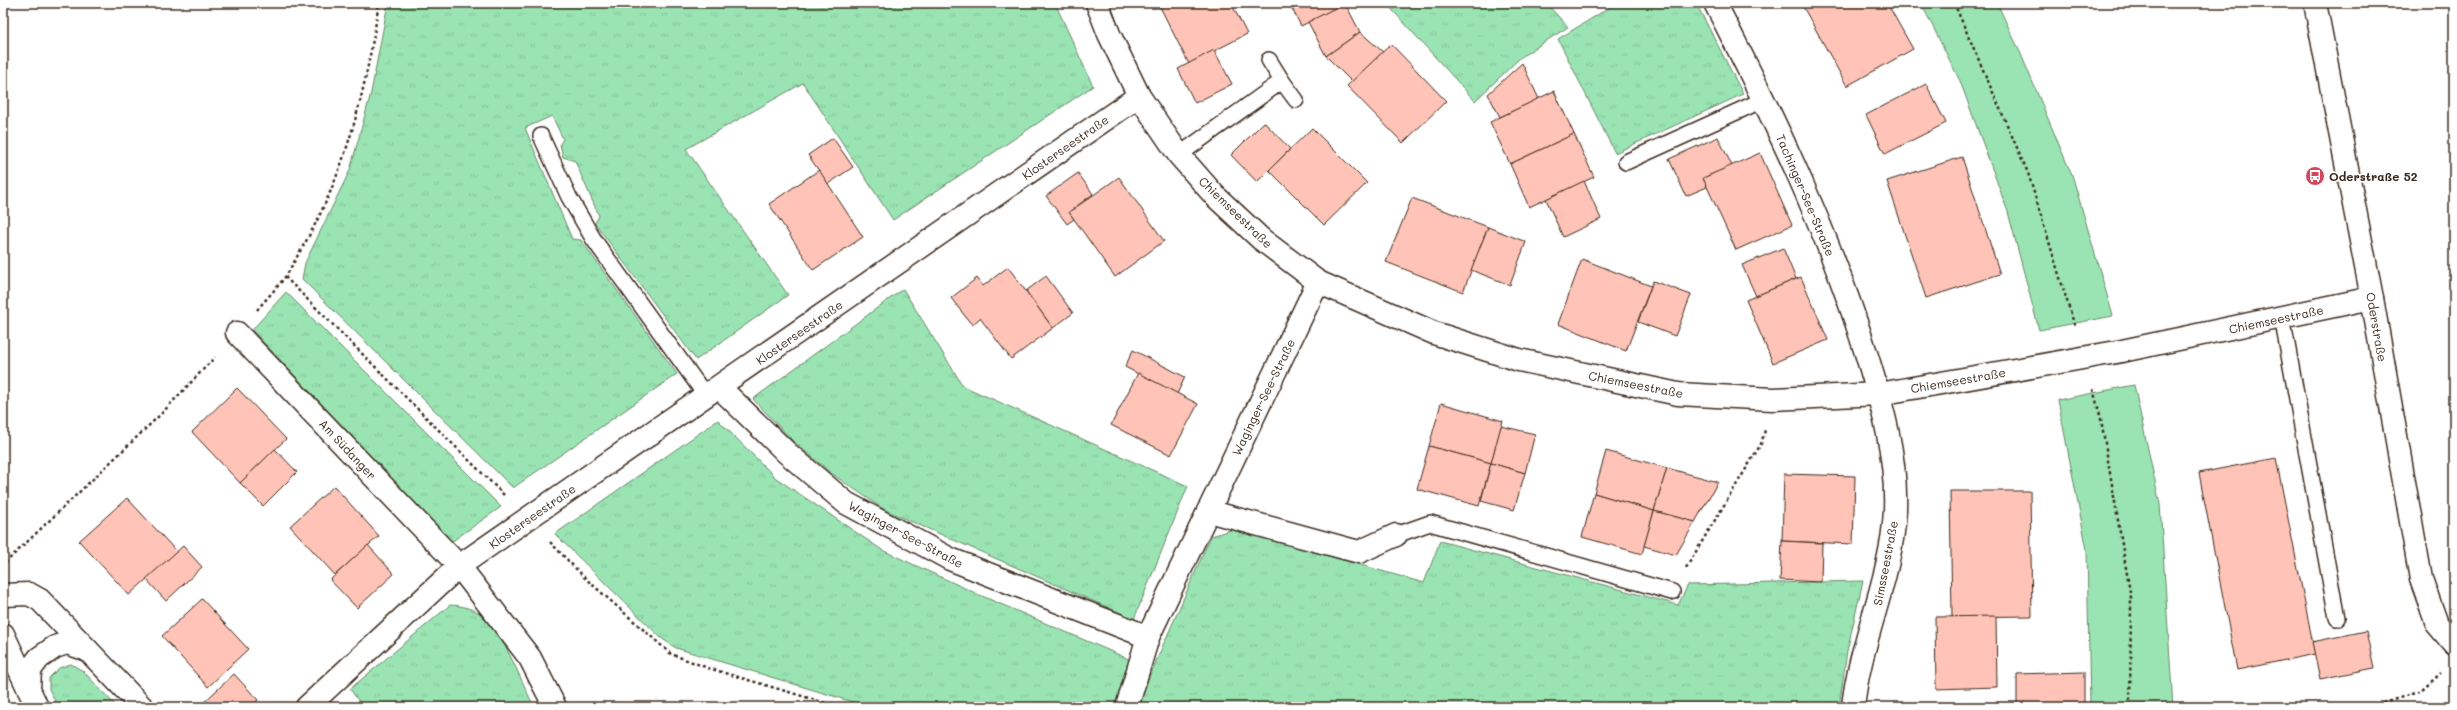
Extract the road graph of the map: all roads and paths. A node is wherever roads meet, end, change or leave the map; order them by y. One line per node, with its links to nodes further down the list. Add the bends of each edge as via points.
1 (1097, 3): 6 (street, Chiemseestraße)
2 (1715, 3): 7 (street, Tachinger-See-Straße)
3 (2315, 3): 13 (street, Oderstraße)
4 (1268, 60): 5 (lane)
5 (1282, 81): 8 (lane); 10 (lane)
6 (1138, 96): 10 (street, Chiemseestraße); 16 (street, Klosterseestraße)
7 (1764, 99): 11 (lane); 17 (street, Tachinger-See-Straße, via 1800,175 1829,246)
8 (1296, 100)
9 (541, 136): 16 (lane, via 569,197 594,240)
10 (1179, 155): 12 (street, Chiemseestraße, via 1215,196 1260,239)
11 (1626, 162)
12 (1318, 282): 18 (street, Chiemseestraße, via 1434,333 1519,360 1678,394); 19 (street, Waginger-See-Straße)
13 (2372, 298): 14 (street, Chiemseestraße); 27 (street, Oderstraße, via 2422,579 2437,624)
14 (2282, 317): 17 (street, Chiemseestraße, via 2122,351); 24 (lane)
15 (237, 333): 21 (street, Am Südanger)
16 (712, 392): 21 (street, Klosterseestraße); 26 (street, Waginger-See-Straße, via 846,503 950,559)
17 (1879, 394): 18 (street, Chiemseestraße); 35 (street, Simsseestraße, via 1890,441 1895,478 1895,510 1892,544)
18 (1773, 399): 22 (path, via 1761,444)
19 (1208, 511): 20 (street, via 1359,552); 26 (street, Waginger-See-Straße)
20 (1396, 535): 22 (lane, via 1430,523)
21 (459, 566): 32 (street); 33 (street, Am Südanger, via 530,658)
22 (1672, 592)
23 (3, 595): 28 (street, via 29,594 40,600)
24 (2337, 618)
25 (3, 634): 30 (street)
26 (1148, 637): 34 (street, Waginger-See-Straße)
27 (2454, 644)
28 (84, 649): 30 (street, via 67,643 55,647 39,658 30,670); 31 (street)
29 (2444, 668): 36 (path, via 2421,691)
30 (33, 699)
31 (142, 707)
32 (307, 707)
33 (555, 707)
34 (1127, 707)
35 (1853, 707)
36 (2371, 707)

